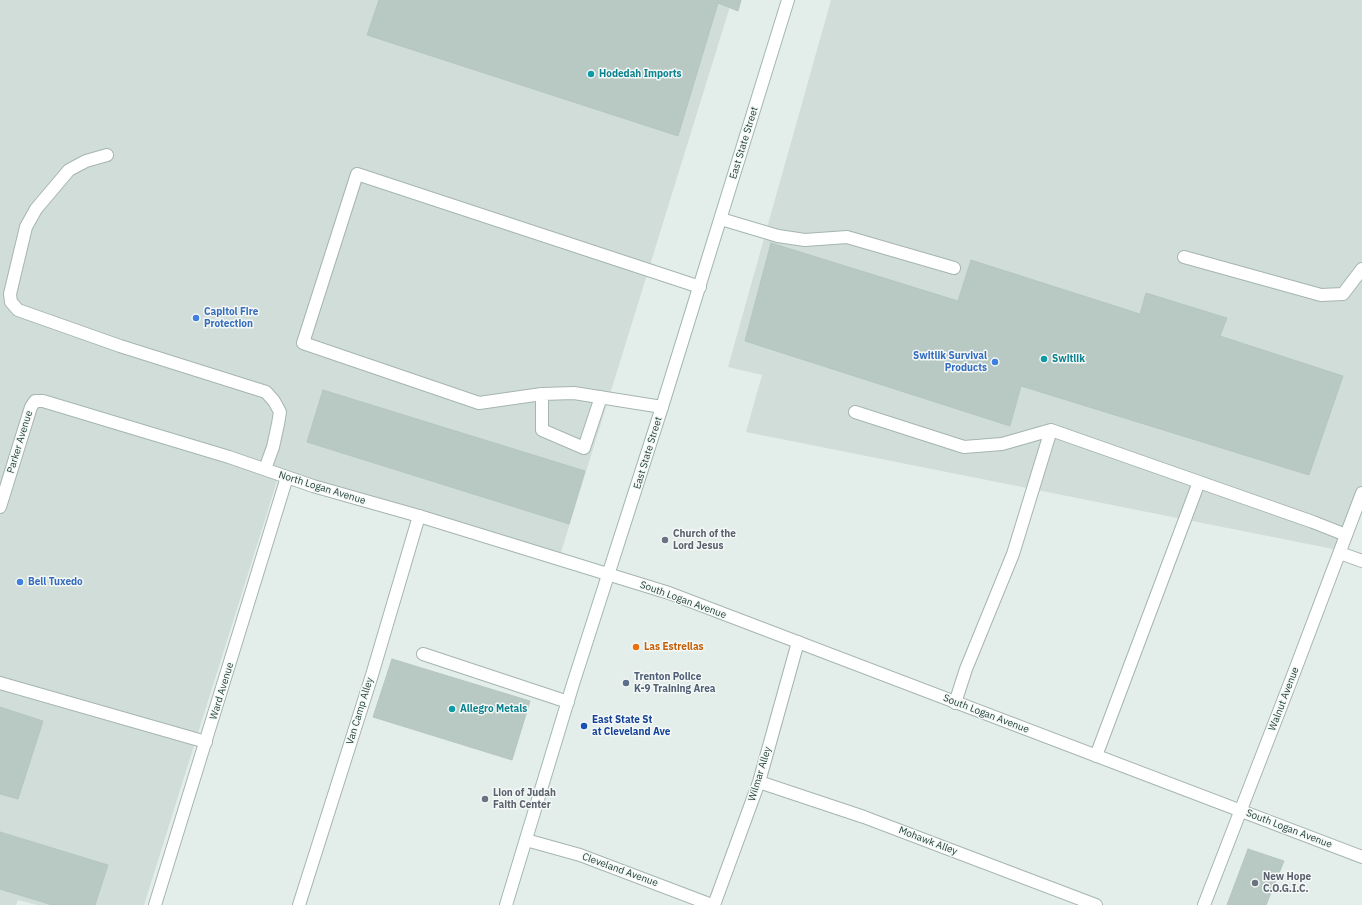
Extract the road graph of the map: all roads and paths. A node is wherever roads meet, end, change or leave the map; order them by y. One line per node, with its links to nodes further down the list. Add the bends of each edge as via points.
1 (788, 0): 3 (street, East State Street)
2 (107, 155): 14 (street, via 86,161 69,170 36,208 26,227 10,294 12,302 18,310 120,346 266,392 280,412)
3 (721, 219): 5 (street, via 785,237 806,240 847,237); 7 (street, East State Street)
4 (1184, 257): 6 (street, via 1321,295 1344,294)
5 (954, 268)
6 (1362, 269)
7 (700, 287): 8 (street, via 357,174 303,343 479,402); 11 (street, East State Street)
8 (542, 394): 9 (street, via 574,393); 9 (street, via 542,430 584,448)
9 (601, 398): 11 (street)
10 (35, 401): 14 (street, North Logan Avenue, via 43,401); 18 (street, Parker Avenue)
11 (662, 407): 23 (street, East State Street)
12 (855, 412): 13 (street, via 964,447 1002,444)
13 (1051, 430): 16 (street); 28 (street, via 1013,554 966,669)
14 (265, 469): 15 (street, North Logan Avenue)
15 (288, 477): 19 (street, North Logan Avenue); 29 (street, Ward Avenue)
16 (1199, 482): 20 (street); 30 (street)
17 (1362, 493): 20 (street, Walnut Avenue)
18 (0, 507)
19 (419, 516): 23 (street, North Logan Avenue); 37 (street, Van Camp Alley)
20 (1346, 536): 21 (street, Walnut Avenue)
21 (1340, 553): 22 (street); 32 (street, Walnut Avenue)
22 (1362, 561)
23 (609, 574): 24 (street, South Logan Avenue, via 669,593); 27 (street, East State Street)
24 (798, 642): 28 (street, South Logan Avenue); 31 (street, Wilmar Alley)
25 (423, 654): 27 (street)
26 (0, 683): 29 (street)
27 (568, 702): 33 (street, East State Street)
28 (955, 703): 30 (street, South Logan Avenue)
29 (206, 742): 36 (street, Ward Avenue)
30 (1096, 756): 32 (street, South Logan Avenue)
31 (758, 782): 39 (street, Wilmar Alley); 40 (street, Mohawk Alley, via 864,818)
32 (1240, 810): 34 (street, South Logan Avenue); 41 (street, Walnut Avenue)
33 (526, 840): 35 (street, Cleveland Avenue, via 580,856); 38 (street, East State Street)
34 (1362, 857)
35 (688, 901): 39 (street, Cleveland Avenue)
36 (155, 905)
37 (299, 905)
38 (506, 905)
39 (713, 905)
40 (1096, 905)
41 (1204, 905)

